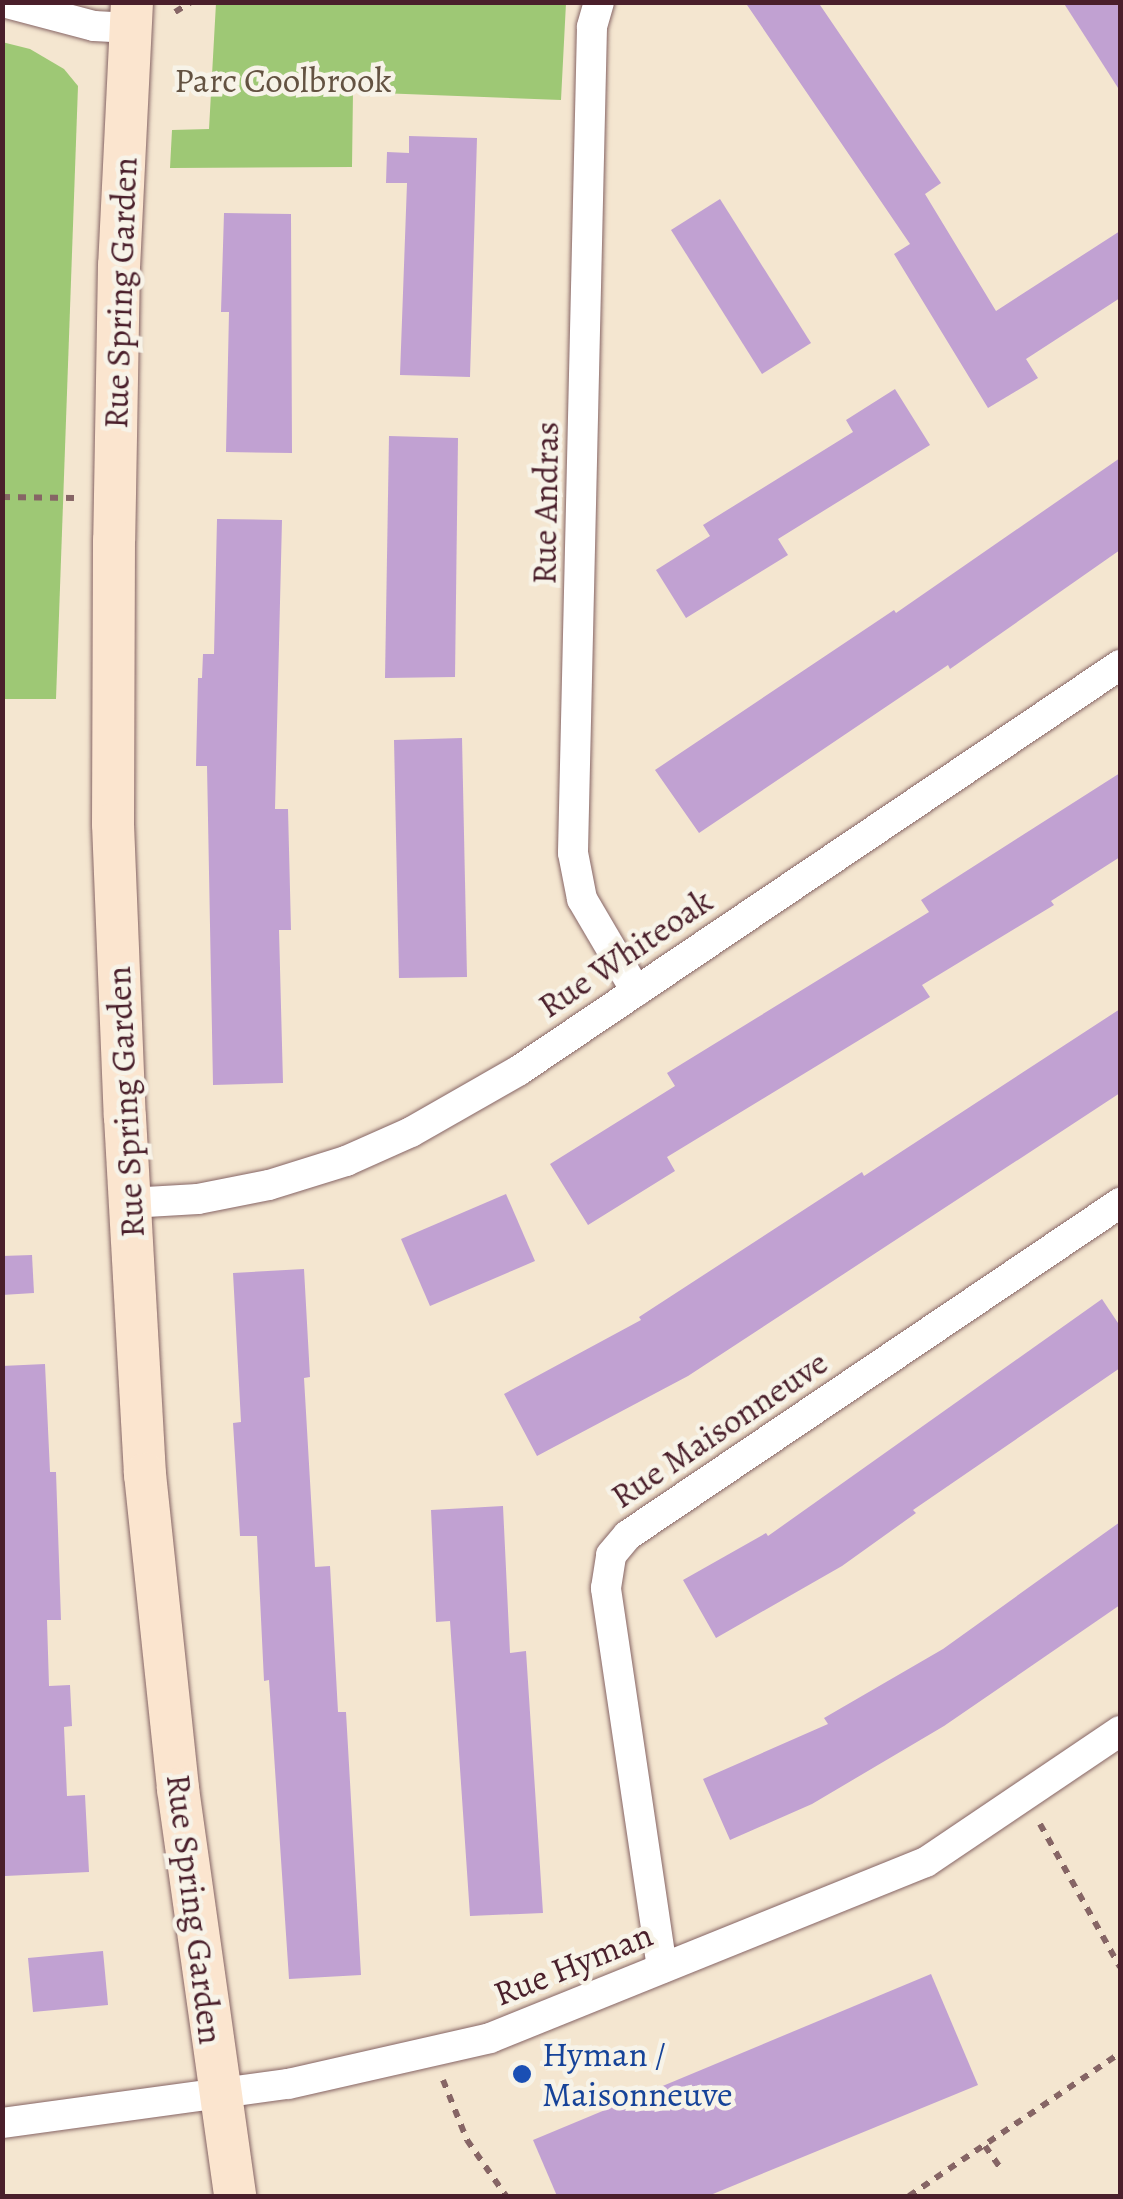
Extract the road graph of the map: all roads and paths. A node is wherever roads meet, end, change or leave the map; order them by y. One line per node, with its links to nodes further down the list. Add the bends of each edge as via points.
1 (2, 2): 5 (street, via 94,26)
2 (191, 2): 4 (path)
3 (599, 2): 9 (street, Rue Andras, via 592,28 573,854 582,900)
4 (175, 12)
5 (132, 15): 10 (street, Rue Spring Garden, via 118,265 113,628 113,824)
6 (2, 497): 7 (path)
7 (74, 498)
8 (1120, 665): 9 (street, Rue Whiteoak)
9 (636, 991): 10 (street, Rue Whiteoak, via 518,1071 377,1148 232,1194)
10 (129, 1203): 18 (street, Rue Spring Garden, via 146,1493)
11 (1120, 1204): 15 (street, Rue Maisonneuve, via 628,1534 611,1555 606,1588)
12 (1120, 1731): 13 (street, Rue Hyman)
13 (1025, 1796): 14 (path); 15 (street, Rue Hyman, via 926,1862)
14 (1120, 1967)
15 (662, 1968): 16 (street, Rue Hyman, via 490,2038)
16 (432, 2051): 18 (street, Rue Hyman); 23 (path, via 466,2140)
17 (1120, 2053): 20 (path)
18 (220, 2094): 19 (street, Rue Hyman); 22 (street, Rue Spring Garden)
19 (2, 2124)
20 (985, 2146): 21 (path); 24 (path)
21 (1002, 2170)
22 (234, 2196)
23 (506, 2196)
24 (908, 2196)

